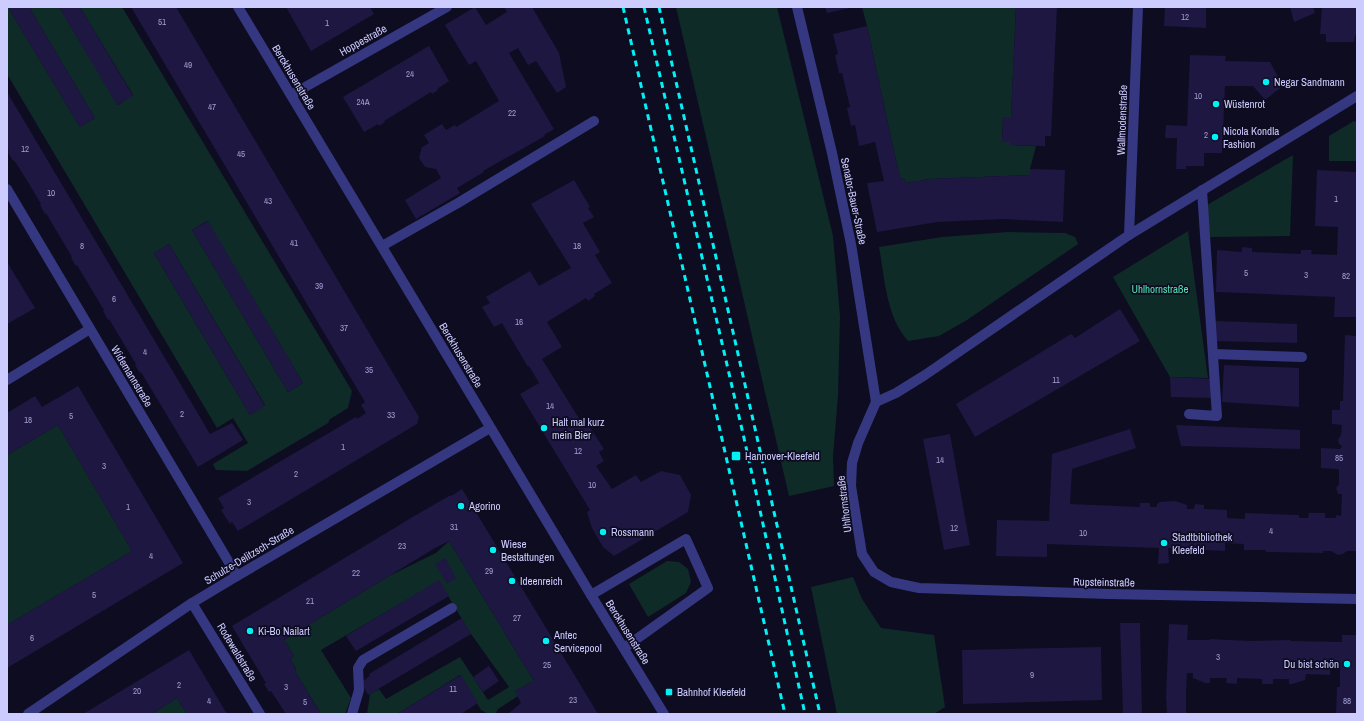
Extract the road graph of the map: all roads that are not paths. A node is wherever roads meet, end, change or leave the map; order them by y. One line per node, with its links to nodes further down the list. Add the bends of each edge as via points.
1 (238, 7): 5 (street, Berckhusenstraße)
2 (447, 7): 5 (street, Hoppestraße)
3 (797, 7): 16 (street, Senator-Bauer-Straße, via 850,236)
4 (1138, 7): 10 (street, Wallmodenstraße)
5 (291, 95): 11 (street, Berckhusenstraße)
6 (1357, 96): 9 (street)
7 (594, 121): 11 (street)
8 (7, 189): 12 (street, Widemannstraße)
9 (1202, 190): 10 (street); 13 (street)
10 (1129, 235): 16 (street, via 925,375)
11 (382, 246): 18 (street, Berckhusenstraße)
12 (90, 329): 15 (street); 20 (street, Widemannstraße)
13 (1213, 354): 14 (street); 17 (street, via 1217,416)
14 (1302, 358)
15 (7, 380)
16 (876, 402): 19 (street, Uhlhornstraße, via 852,463 851,486)
17 (1189, 414)
18 (490, 428): 20 (street, Schulze-Delitzsch-Straße); 21 (street, Berckhusenstraße)
19 (862, 554): 22 (street, Rupsteinstraße, via 874,572 891,582 919,588 1117,595)
20 (237, 576): 23 (street, Schulze-Delitzsch-Straße)
21 (591, 595): 25 (street, Berckhusenstraße); 25 (street, via 686,538 708,588)
22 (1357, 599)
23 (192, 603): 26 (street, Schulze-Delitzsch-Straße); 27 (street, Rodewaldstraße)
24 (452, 608): 28 (street, via 363,660 358,668 359,690)
25 (624, 648): 29 (street, Berckhusenstraße)
26 (28, 714)
27 (260, 714)
28 (352, 714)
29 (664, 714)

